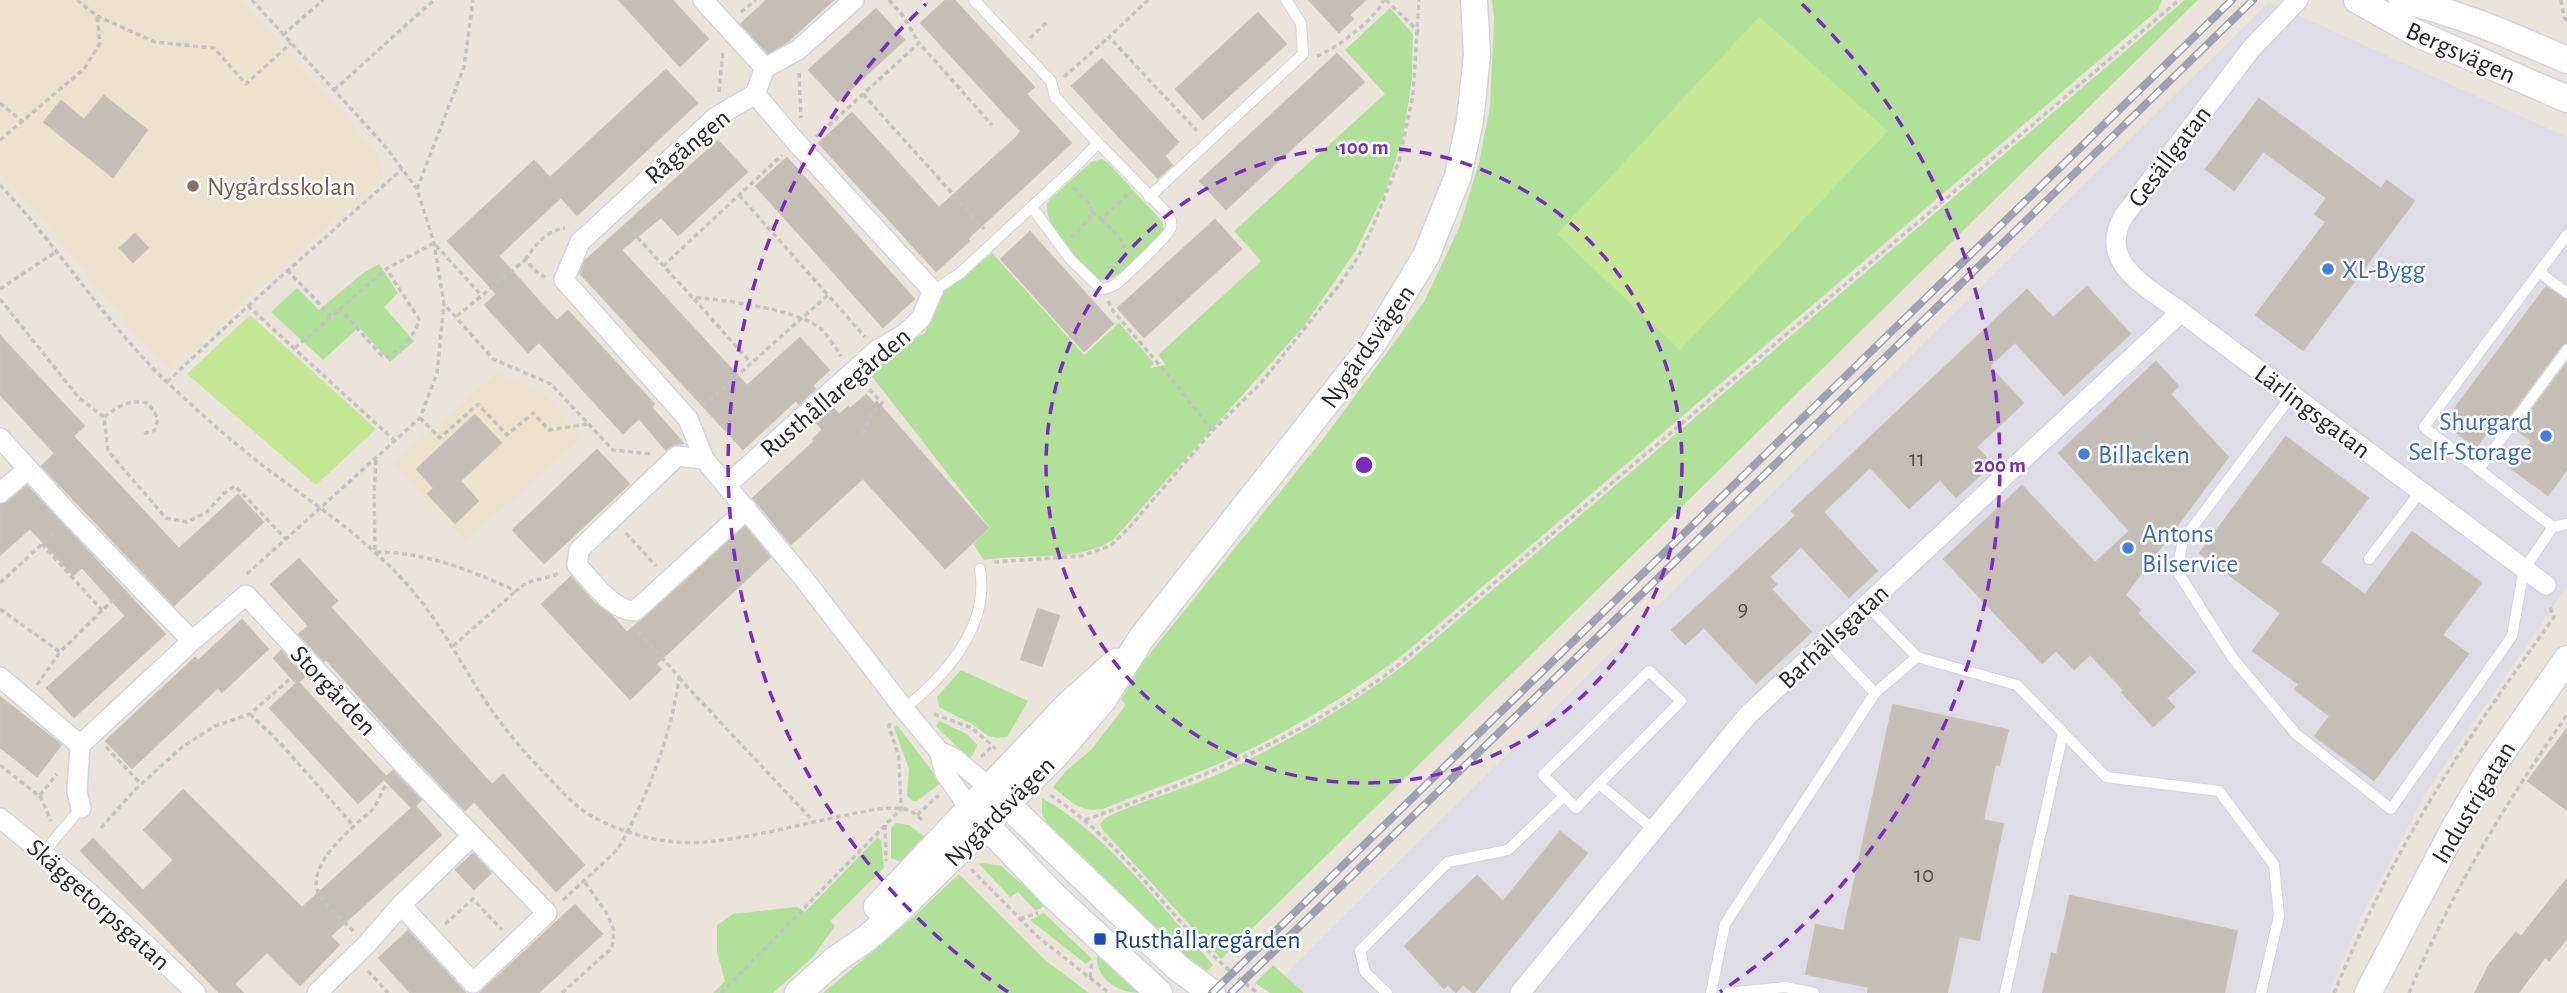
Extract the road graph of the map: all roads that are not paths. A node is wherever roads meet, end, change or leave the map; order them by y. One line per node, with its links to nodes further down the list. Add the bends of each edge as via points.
1 (703, 0): 10 (street)
2 (853, 0): 10 (street, via 798,50)
3 (974, 0): 13 (lane, via 1051,81 1055,97)
4 (1286, 0): 14 (lane, via 1301,23 1303,54)
5 (1474, 0): 49 (street, Nygårdsvägen, via 1477,55 1470,120 1458,176 1426,256 1372,345 1140,640 1067,706 1022,771)
6 (2298, 0): 20 (street, Gesällgatan, via 2233,71 2115,230 2119,260)
7 (2357, 0): 12 (street, Bergsvägen, via 2416,33)
8 (2402, 0): 9 (street, Bergsvägen, via 2467,19)
9 (2567, 60)
10 (765, 68): 11 (street, Rågången)
11 (755, 94): 18 (street); 24 (street, Rågången, via 716,117 580,242 564,280 688,419)
12 (2567, 99)
13 (1097, 143): 14 (lane); 15 (lane, Rusthållaregården)
14 (1149, 197): 15 (lane, via 1172,225 1164,240 1128,275 1106,289 1095,286 1070,259)
15 (1032, 207): 18 (lane, Rusthållaregården, via 959,274)
16 (2567, 235): 17 (lane)
17 (2539, 272): 19 (lane); 25 (lane, via 2424,427)
18 (933, 291): 27 (street, Rusthållaregården, via 921,318 877,349)
19 (2567, 293)
20 (2181, 312): 22 (street, Lärlingsgatan); 37 (street, Barhällsgatan)
21 (2567, 350): 25 (lane)
22 (2292, 395): 28 (street, Lärlingsgatan); 35 (lane, via 2183,540 2177,571 2232,656 2296,734 2391,809 2512,636)
23 (3, 448): 26 (street)
24 (704, 459): 27 (street); 30 (street, via 677,456 579,550 577,565 610,600 625,611 635,611)
25 (2479, 468): 32 (lane)
26 (28, 469): 29 (street); 38 (street)
27 (727, 485): 30 (street)
28 (2421, 491): 33 (lane); 35 (street, Lärlingsgatan)
29 (0, 493)
30 (747, 509): 44 (street)
31 (2567, 524): 32 (lane)
32 (2553, 527): 35 (lane)
33 (2369, 559)
34 (980, 569): 44 (lane, via 980,599 965,643)
35 (2524, 569): 36 (street, Lärlingsgatan)
36 (2546, 585)
37 (1867, 605): 39 (street, Barhällsgatan); 40 (lane)
38 (192, 640): 46 (street); 55 (street, Storgården, via 246,595)
39 (1827, 642): 43 (lane); 54 (street, Barhällsgatan, via 1747,716)
40 (1917, 657): 43 (lane); 45 (lane, via 2017,685)
41 (2567, 659): 58 (street, Industrigatan, via 2480,786)
42 (0, 677): 46 (street)
43 (1875, 693): 66 (lane, via 1726,924)
44 (904, 709): 47 (street)
45 (2063, 733): 69 (lane); 70 (lane, via 2106,777 2219,792 2227,802 2274,865 2280,916)
46 (87, 739): 51 (street, via 78,792)
47 (939, 751): 49 (street, via 954,758); 52 (street, via 945,773)
48 (1600, 784): 50 (lane, via 1576,808); 50 (lane, via 1681,701 1650,671 1543,775); 54 (lane)
49 (998, 796): 52 (street, Nygårdsvägen); 63 (street, via 1177,967)
50 (1564, 796): 64 (lane, via 1508,850 1448,862 1360,951 1365,972)
51 (81, 808): 56 (lane)
52 (978, 817): 61 (street, Nygårdsvägen, via 858,927 835,960); 62 (street, via 1054,896)
53 (0, 818): 56 (street, Skäggetorpsgatan)
54 (1653, 829): 65 (street, Barhällsgatan)
55 (472, 836): 57 (street); 57 (street, Storgården, via 547,914 473,983)
56 (44, 852): 59 (street, Skäggetorpsgatan)
57 (401, 905): 60 (street)
58 (2389, 953): 71 (street, Industrigatan); 72 (street, Industrigatan)
59 (196, 993)
60 (317, 993)
61 (797, 993)
62 (1159, 993)
63 (1212, 993)
64 (1387, 993)
65 (1520, 993)
66 (1711, 993)
67 (1728, 993): 68 (lane, via 1785,987)
68 (1814, 993)
69 (2005, 993)
70 (2261, 993)
71 (2368, 993)
72 (2377, 993)

